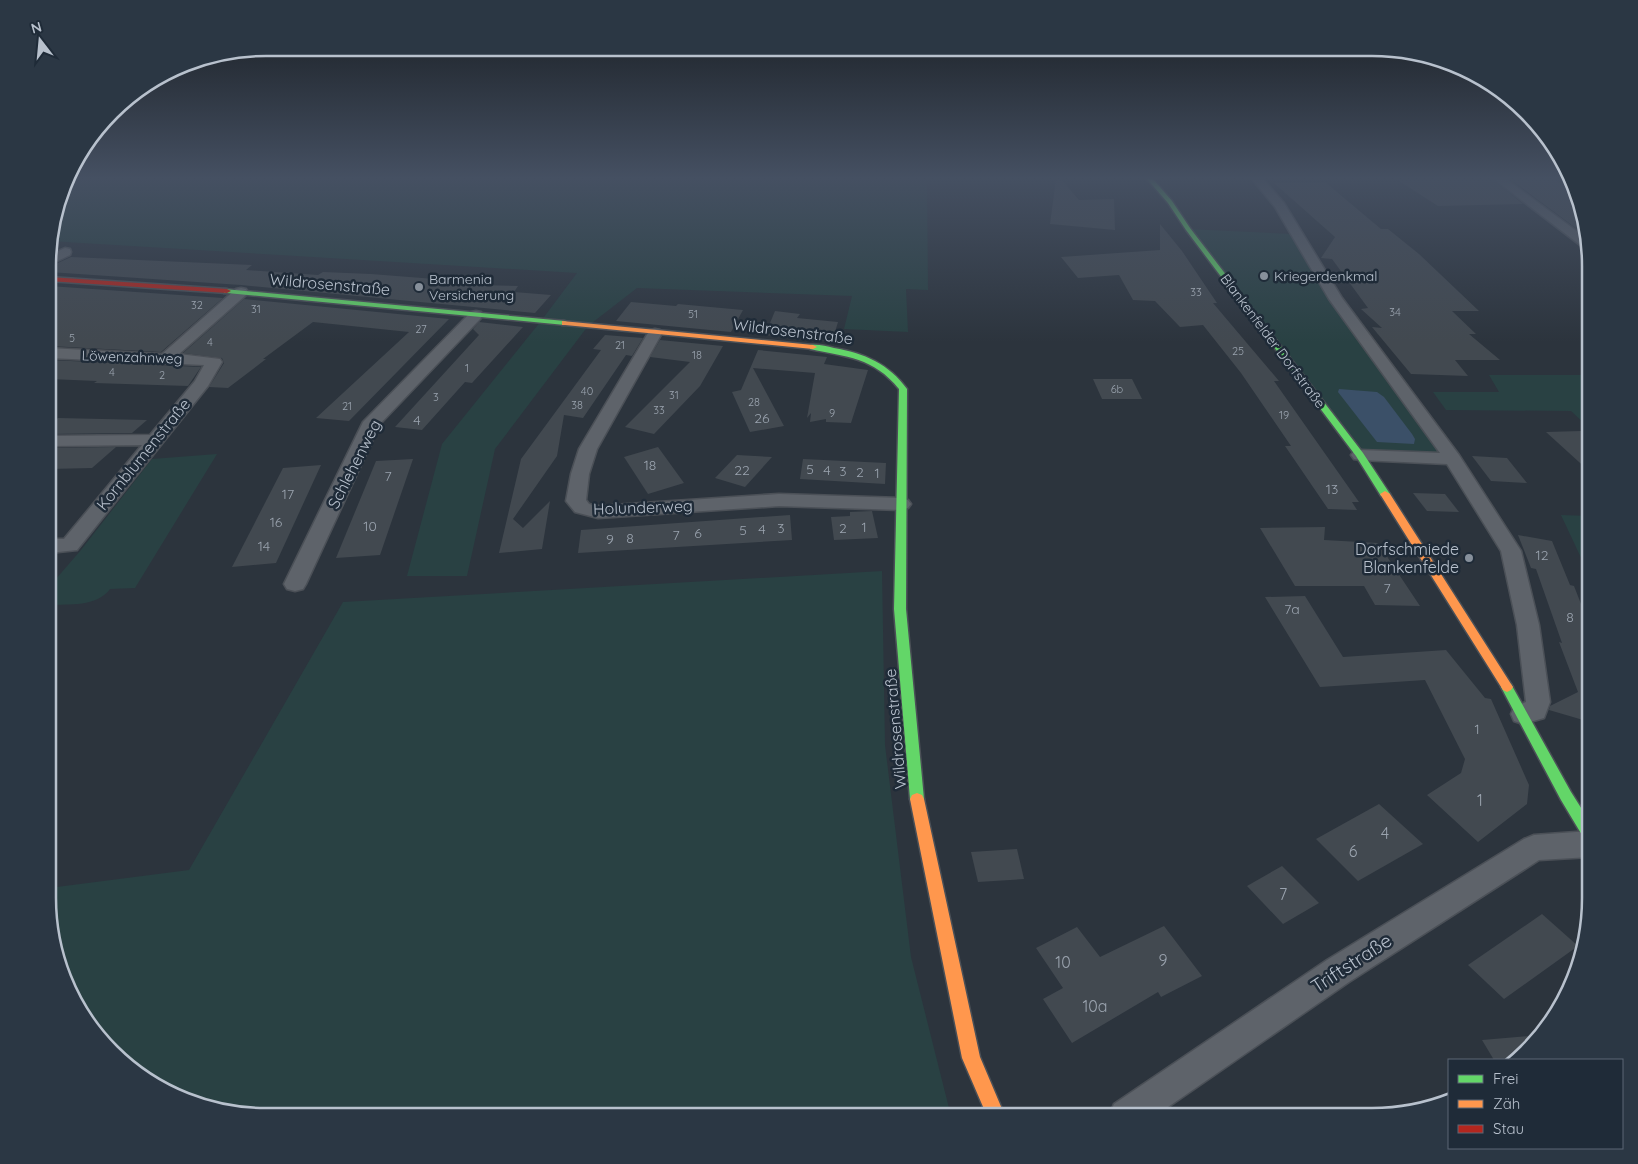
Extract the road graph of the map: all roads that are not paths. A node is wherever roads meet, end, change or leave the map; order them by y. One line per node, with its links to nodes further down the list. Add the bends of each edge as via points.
1 (1191, 233): 14 (street, Blankenfelder Dorfstraße)
2 (1297, 233): 15 (street, via 1336,299)
3 (65, 252): 4 (street)
4 (57, 257)
5 (56, 279): 6 (street, Wildrosenstraße)
6 (241, 292): 7 (street, Wildrosenstraße); 10 (street)
7 (476, 315): 8 (street, Wildrosenstraße); 18 (street, Schlehenweg, via 372,422)
8 (656, 333): 16 (street, Wildrosenstraße, via 848,352 872,359 888,369 903,389); 16 (street, Holunderweg, via 588,449 576,501 582,508 598,512 779,500)
9 (56, 353): 10 (street, Löwenzahnweg)
10 (166, 358): 11 (street, Löwenzahnweg)
11 (214, 362): 12 (street, Kornblumenstraße, via 202,383)
12 (155, 440): 13 (street); 17 (street, Kornblumenstraße, via 70,545)
13 (56, 441)
14 (1360, 455): 15 (street); 19 (street, Blankenfelder Dorfstraße)
15 (1453, 460): 19 (street, via 1511,551 1528,625 1538,702 1535,711)
16 (900, 504): 22 (street, Wildrosenstraße, via 900,608 918,810 971,1058)
17 (56, 546)
18 (295, 584)
19 (1523, 714): 20 (street, Blankenfelder Dorfstraße)
20 (1582, 822)
21 (1582, 845): 23 (street, Triftstraße, via 1534,848 1338,971)
22 (993, 1108)
23 (1138, 1108)

